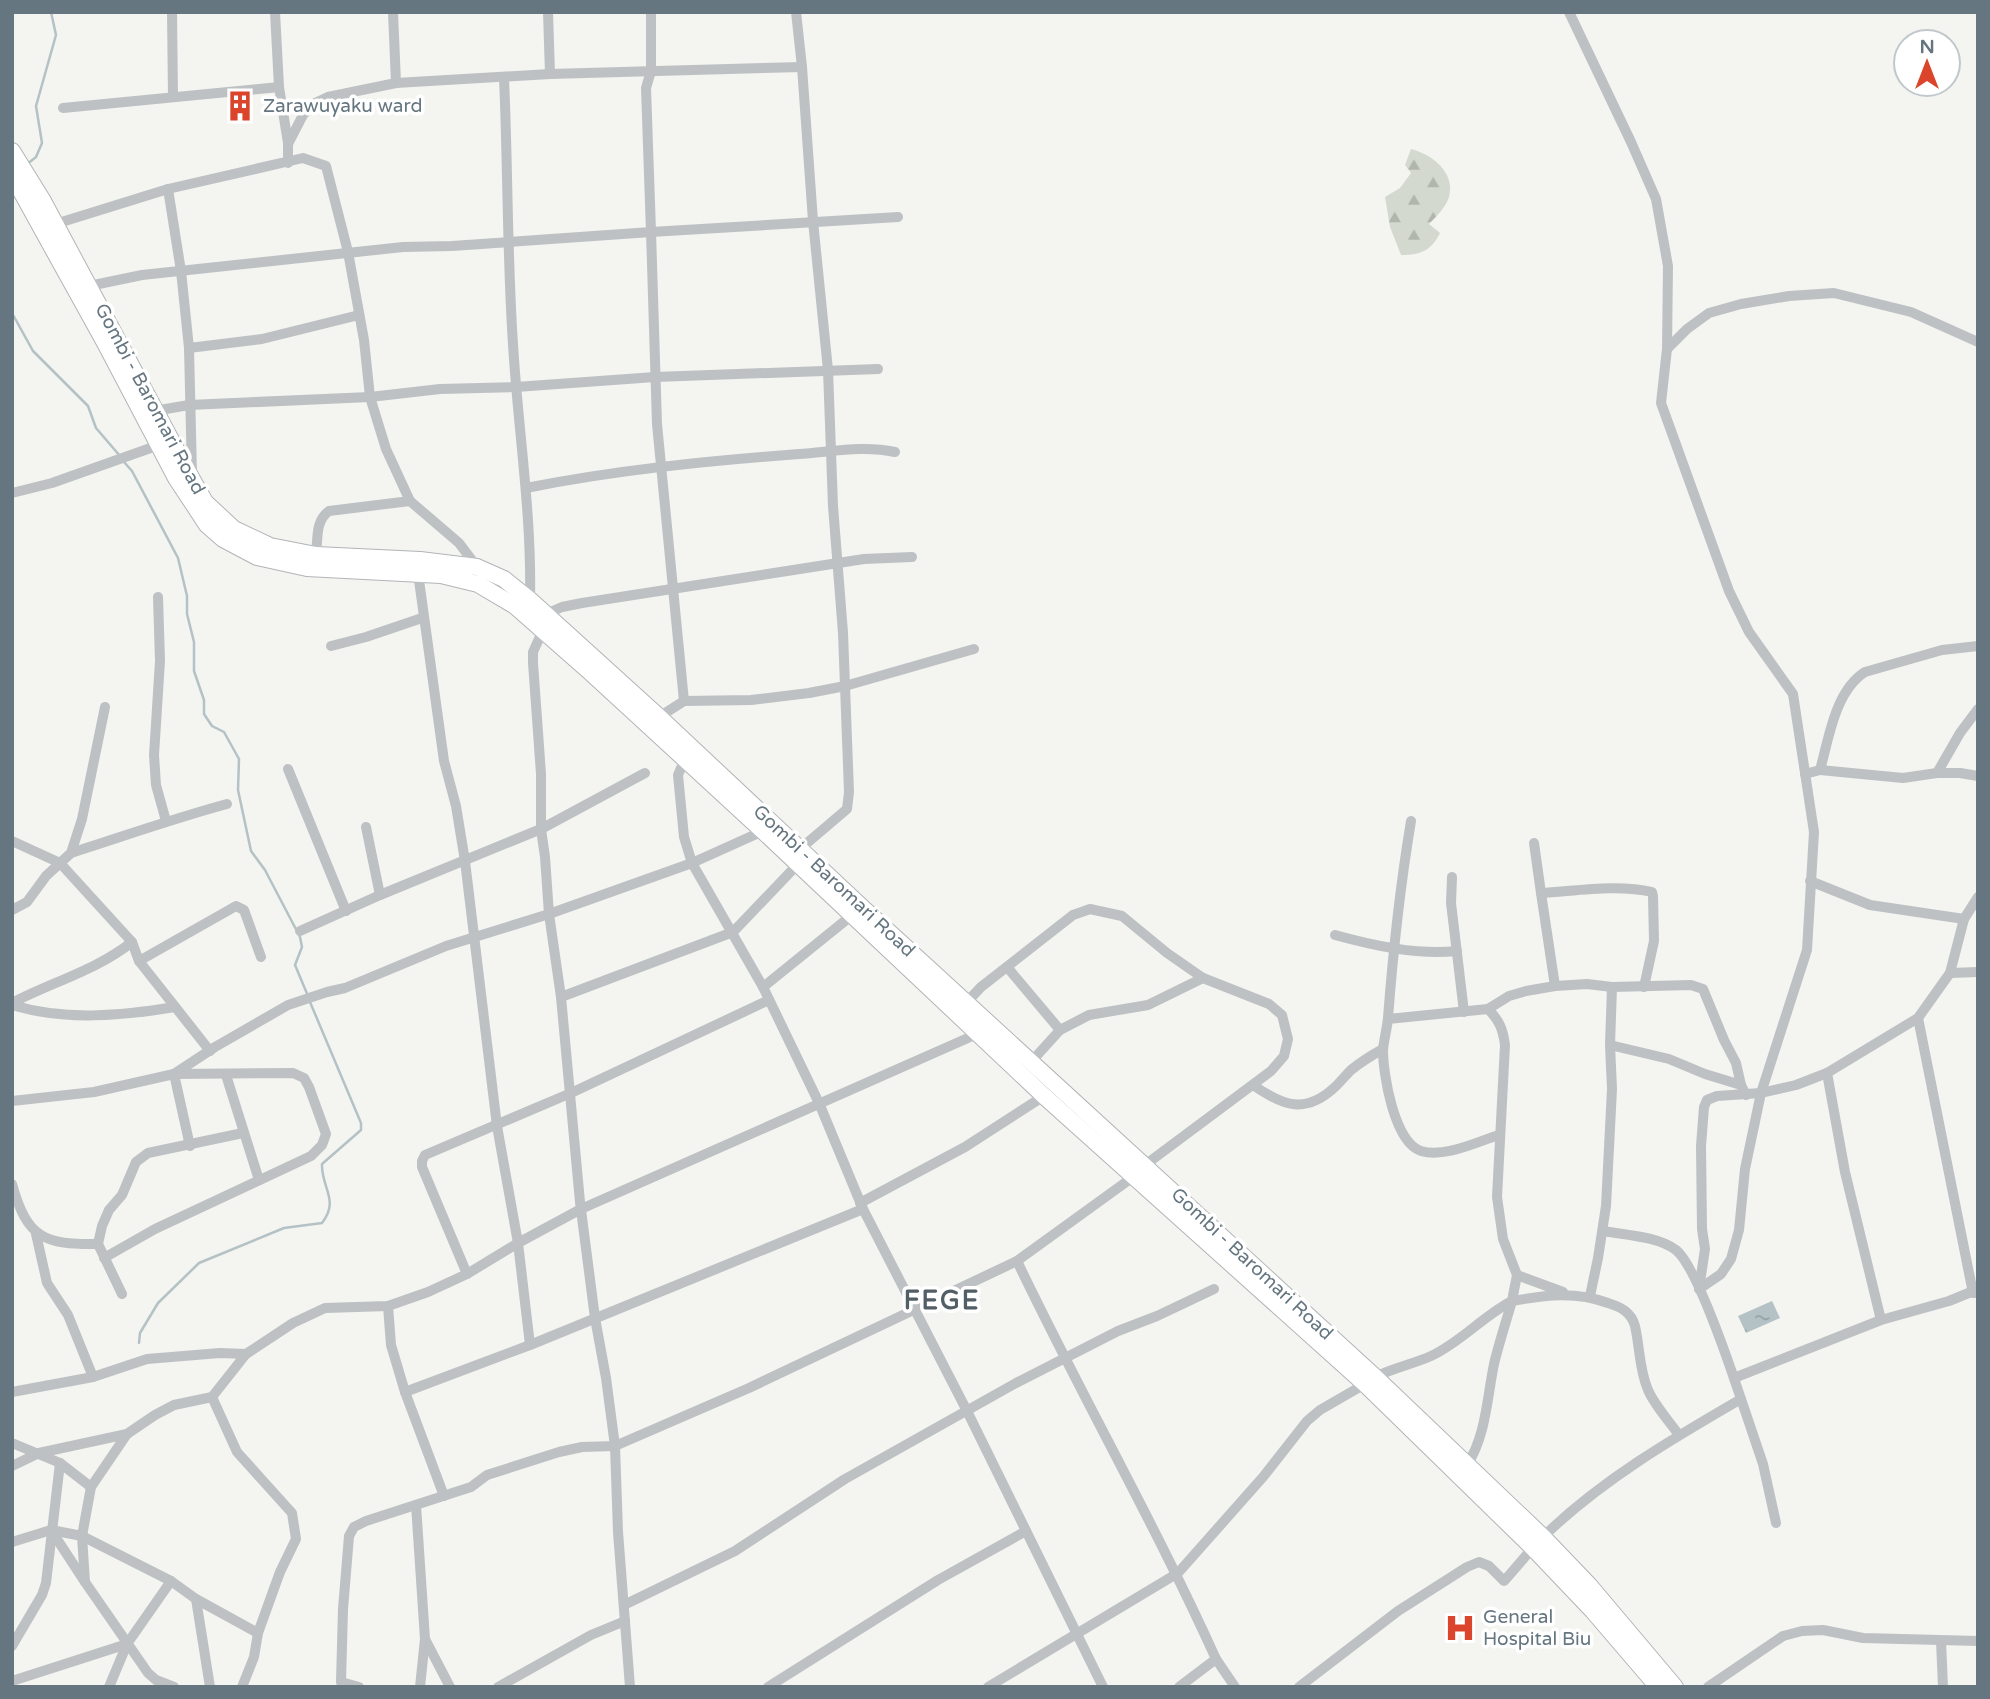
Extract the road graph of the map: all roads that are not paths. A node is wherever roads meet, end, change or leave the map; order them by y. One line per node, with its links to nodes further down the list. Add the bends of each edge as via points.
1 (172, 12): 14 (street)
2 (275, 12): 13 (street)
3 (393, 12): 12 (street)
4 (548, 12): 10 (street)
5 (651, 12): 9 (street)
6 (796, 12): 8 (street)
7 (1569, 12): 32 (street, via 1656,199 1668,266)
8 (802, 67): 9 (street); 22 (street)
9 (651, 71): 10 (street); 24 (street, via 646,88)
10 (550, 74): 11 (street)
11 (504, 78): 12 (street); 25 (street)
12 (396, 83): 16 (street, via 313,104)
13 (279, 87): 14 (street); 16 (street)
14 (173, 97): 15 (street)
15 (63, 108)
16 (288, 144): 18 (street)
17 (12, 151): 19 (main road, Gombi - Baromari Road)
18 (288, 163): 20 (street); 26 (street, via 303,158 326,166)
19 (22, 178): 23 (main road, Gombi - Baromari Road)
20 (168, 189): 23 (street); 27 (street)
21 (898, 217): 22 (street)
22 (813, 221): 24 (street); 34 (street)
23 (50, 226): 28 (main road, Gombi - Baromari Road); 40 (main road, Gombi - Baromari Road)
24 (651, 232): 25 (street); 35 (street)
25 (510, 242): 26 (street); 36 (street)
26 (348, 252): 27 (street); 29 (street)
27 (181, 271): 28 (street); 31 (street)
28 (89, 286): 39 (main road, Gombi - Baromari Road)
29 (359, 314): 31 (street, via 262,339); 37 (street)
30 (1978, 342): 32 (street, via 1910,312 1834,293 1789,296 1709,313)
31 (189, 348): 38 (street)
32 (1667, 349): 71 (street, via 1661,403 1729,591 1749,632 1793,694)
33 (878, 369): 34 (street)
34 (828, 370): 35 (street); 41 (street)
35 (656, 377): 36 (street); 43 (street)
36 (516, 387): 37 (street); 45 (street)
37 (370, 397): 38 (street); 47 (street, via 386,449)
38 (189, 405): 39 (street); 44 (street)
39 (154, 411): 44 (main road, Gombi - Baromari Road)
40 (159, 445): 46 (street); 52 (main road, Gombi - Baromari Road, via 206,525 237,548 307,568)
41 (832, 452): 42 (street, via 861,448); 43 (street); 50 (street)
42 (895, 452)
43 (661, 466): 45 (street); 53 (street)
44 (193, 481): 48 (main road, Gombi - Baromari Road, via 205,502 233,529 270,546)
45 (526, 488): 55 (street)
46 (12, 493)
47 (410, 501): 48 (street, via 329,511 319,523); 51 (street, via 458,543)
48 (316, 555): 51 (main road, Gombi - Baromari Road)
49 (912, 557): 50 (street)
50 (837, 564): 53 (street); 61 (street)
51 (477, 568): 55 (main road, Gombi - Baromari Road, via 504,579)
52 (418, 573): 56 (street); 57 (main road, Gombi - Baromari Road, via 478,584)
53 (673, 589): 57 (street, via 562,607); 62 (street)
54 (158, 597): 74 (street, via 155,775)
55 (530, 600): 57 (main road, Gombi - Baromari Road)
56 (422, 618): 58 (street); 83 (street)
57 (544, 622): 65 (main road, Gombi - Baromari Road); 66 (main road, Gombi - Baromari Road); 77 (street, via 533,652)
58 (331, 646)
59 (1978, 646): 68 (street, via 1942,650 1854,679 1843,697)
60 (974, 649): 61 (street)
61 (845, 685): 62 (street, via 779,698); 82 (street, via 847,809)
62 (684, 701): 65 (street)
63 (105, 707): 81 (street)
64 (1978, 709): 70 (street)
65 (659, 717): 66 (main road, Gombi - Baromari Road)
66 (695, 760): 78 (main road, Gombi - Baromari Road); 82 (main road, Gombi - Baromari Road); 85 (street, via 678,775 684,837)
67 (288, 769): 92 (street)
68 (1820, 770): 70 (street, via 1903,778); 71 (street)
69 (645, 773): 77 (street)
70 (1937, 773): 72 (street)
71 (1805, 774): 87 (street, via 1814,832)
72 (1978, 776)
73 (227, 804): 74 (street)
74 (166, 821): 81 (street)
75 (1411, 821): 101 (street)
76 (366, 827): 89 (street)
77 (541, 829): 83 (street); 93 (street)
78 (762, 831): 82 (main road, Gombi - Baromari Road); 85 (street)
79 (12, 841): 84 (street)
80 (1534, 844): 88 (street)
81 (71, 853): 84 (street)
82 (799, 857): 94 (main road, Gombi - Baromari Road); 97 (street); 115 (main road, Gombi - Baromari Road)
83 (465, 861): 89 (street); 99 (street)
84 (60, 863): 91 (street, via 27,902); 100 (street)
85 (692, 863): 93 (street); 97 (street)
86 (1452, 877): 102 (street)
87 (1810, 881): 95 (street, via 1870,905); 134 (street, via 1807,950)
88 (1541, 893): 110 (street); 112 (street, via 1652,892 1654,941)
89 (380, 895): 92 (street)
90 (1978, 897): 95 (street)
91 (12, 910)
92 (346, 911): 96 (street)
93 (549, 914): 99 (street); 113 (street)
94 (851, 916): 109 (street); 123 (main road, Gombi - Baromari Road)
95 (1964, 919): 107 (street)
96 (300, 930)
97 (733, 932): 109 (street); 113 (street)
98 (1335, 935): 101 (street)
99 (473, 937): 126 (street, via 345,988 288,1005); 139 (street)
100 (132, 942): 104 (street); 116 (street, via 90,968)
101 (1394, 948): 102 (street); 121 (street)
102 (1457, 951): 119 (street)
103 (261, 957): 104 (street, via 244,910 236,906)
104 (139, 961): 117 (street)
105 (1007, 967): 108 (street, via 1073,915 1090,909 1122,916); 115 (street); 122 (street)
106 (1978, 972): 107 (street)
107 (1950, 973): 120 (street)
108 (1203, 978): 122 (street, via 1148,1005 1089,1015); 131 (street, via 1269,1004 1282,1015 1288,1039 1284,1056)
109 (763, 986): 114 (street)
110 (1555, 986): 111 (street); 118 (street, via 1509,996)
111 (1612, 987): 112 (street); 124 (street)
112 (1644, 987): 132 (street, via 1691,985 1703,989)
113 (561, 997): 133 (street)
114 (769, 1000): 133 (street); 138 (street)
115 (967, 1002): 127 (main road, Gombi - Baromari Road)
116 (12, 1004): 117 (street, via 55,1015 121,1015)
117 (175, 1007): 126 (street)
118 (1488, 1009): 119 (street); 141 (street, via 1503,1030)
119 (1464, 1012): 121 (street)
120 (1918, 1018): 128 (street); 160 (street)
121 (1388, 1019): 125 (street)
122 (1060, 1030): 127 (street)
123 (977, 1034): 137 (main road, Gombi - Baromari Road); 138 (street)
124 (1610, 1045): 132 (street, via 1669,1059); 150 (street, via 1612,1089)
125 (1383, 1049): 131 (street, via 1351,1070 1320,1100 1306,1104 1291,1105); 141 (street, via 1390,1102 1409,1142 1419,1150 1438,1153)
126 (210, 1051): 129 (street)
127 (1031, 1062): 135 (main road, Gombi - Baromari Road)
128 (1827, 1073): 134 (street); 168 (street, via 1845,1172)
129 (174, 1074): 130 (street); 136 (street, via 94,1092); 142 (street)
130 (226, 1075): 140 (street); 145 (street, via 293,1073 304,1078 326,1134 311,1156)
131 (1253, 1084): 143 (street)
132 (1743, 1090): 134 (street); 159 (street, via 1707,1100 1704,1107 1701,1188 1705,1249)
133 (570, 1093): 139 (street); 149 (street)
134 (1761, 1093): 159 (street, via 1731,1259 1721,1274)
135 (1069, 1097): 137 (main road); 143 (main road, Gombi - Baromari Road)
136 (12, 1101)
137 (1049, 1101): 144 (main road, Gombi - Baromari Road); 147 (street)
138 (819, 1103): 147 (street); 149 (street)
139 (497, 1126): 152 (street); 156 (street, via 425,1155 422,1161)
140 (243, 1133): 142 (street); 145 (street)
141 (1499, 1135): 157 (street, via 1500,1221)
142 (190, 1146): 153 (street, via 148,1153 135,1162 122,1195 109,1210)
143 (1145, 1165): 174 (main road, Gombi - Baromari Road)
144 (1133, 1177): 155 (street); 174 (main road, Gombi - Baromari Road)
145 (258, 1180): 154 (street)
146 (12, 1184): 148 (street)
147 (862, 1206): 166 (street); 167 (street)
148 (15, 1207): 151 (street)
149 (581, 1209): 152 (street); 167 (street)
150 (1603, 1231): 159 (street, via 1670,1247 1680,1255); 163 (street)
151 (36, 1234): 153 (street, via 57,1242); 172 (street, via 47,1283 72,1323)
152 (518, 1243): 156 (street); 169 (street)
153 (98, 1244): 154 (street)
154 (104, 1258): 162 (street)
155 (1017, 1261): 166 (street); 171 (street)
156 (467, 1274): 165 (street)
157 (1517, 1275): 161 (street); 164 (street)
158 (1214, 1289): 171 (street)
159 (1699, 1289): 173 (street)
160 (1976, 1292): 168 (street)
161 (1566, 1293): 163 (street); 164 (street)
162 (122, 1294)
163 (1590, 1296): 181 (street, via 1630,1315 1649,1392)
164 (1512, 1301): 174 (street, via 1432,1356); 186 (street, via 1480,1438)
165 (387, 1306): 170 (street, via 325,1308); 176 (street, via 391,1345)
166 (915, 1310): 179 (street); 183 (street)
167 (594, 1318): 169 (street); 183 (street)
168 (1881, 1320): 173 (street)
169 (530, 1345): 176 (street)
170 (246, 1354): 172 (street, via 146,1359); 177 (street)
171 (1064, 1359): 179 (street); 197 (street)
172 (93, 1377): 175 (street)
173 (1734, 1378): 178 (street)
174 (1370, 1380): 186 (main road, Gombi - Baromari Road); 196 (main road, Gombi - Baromari Road); 197 (street, via 1307,1421)
175 (12, 1392)
176 (405, 1392): 189 (street)
177 (212, 1397): 180 (street, via 174,1405); 203 (street, via 237,1452 292,1513 295,1526 296,1539)
178 (1741, 1399): 181 (street); 191 (street, via 1763,1464)
179 (967, 1411): 193 (street); 201 (street, via 845,1479 735,1551)
180 (127, 1434): 184 (street); 188 (street)
181 (1679, 1435): 196 (street, via 1623,1473)
182 (12, 1443): 184 (street)
183 (615, 1446): 189 (street, via 559,1452 487,1475 471,1487); 201 (street)
184 (39, 1453): 185 (street); 187 (street)
185 (60, 1463): 188 (street); 192 (street)
186 (1467, 1465): 196 (main road, Gombi - Baromari Road)
187 (12, 1466)
188 (91, 1487): 194 (street)
189 (443, 1496): 190 (street)
190 (416, 1505): 205 (street); 212 (street, via 366,1521 349,1536)
191 (1776, 1523)
192 (51, 1530): 194 (street); 195 (street); 199 (street); 209 (street, via 42,1595)
193 (1026, 1531): 204 (street); 222 (street, via 938,1580)
194 (82, 1535): 198 (street); 199 (street)
195 (12, 1542)
196 (1538, 1543): 227 (street, via 1504,1581 1479,1562 1467,1567 1398,1611); 228 (main road, Gombi - Baromari Road); 229 (main road, Gombi - Baromari Road, via 1589,1585)
197 (1178, 1573): 204 (street); 210 (street)
198 (171, 1581): 200 (street); 208 (street)
199 (85, 1582): 208 (street)
200 (196, 1599): 203 (street); 215 (street)
201 (624, 1605): 202 (street)
202 (625, 1621): 220 (street); 221 (street)
203 (258, 1633): 216 (street)
204 (1077, 1633): 223 (street); 224 (street)
205 (425, 1639): 218 (street); 219 (street)
206 (1941, 1641): 207 (street); 230 (street, via 1802,1631 1783,1636); 231 (street)
207 (1978, 1641)
208 (127, 1644): 211 (street); 213 (street); 214 (street, via 148,1673)
209 (12, 1646)
210 (1216, 1659): 225 (street); 226 (street)
211 (12, 1681)
212 (338, 1684): 217 (street)
213 (109, 1687)
214 (174, 1687)
215 (211, 1687)
216 (242, 1687)
217 (359, 1687)
218 (420, 1687)
219 (450, 1687)
220 (498, 1687)
221 (630, 1687)
222 (768, 1687)
223 (988, 1687)
224 (1103, 1687)
225 (1180, 1687)
226 (1235, 1687)
227 (1299, 1687)
228 (1658, 1687)
229 (1675, 1687)
230 (1708, 1687)
231 (1943, 1687)

